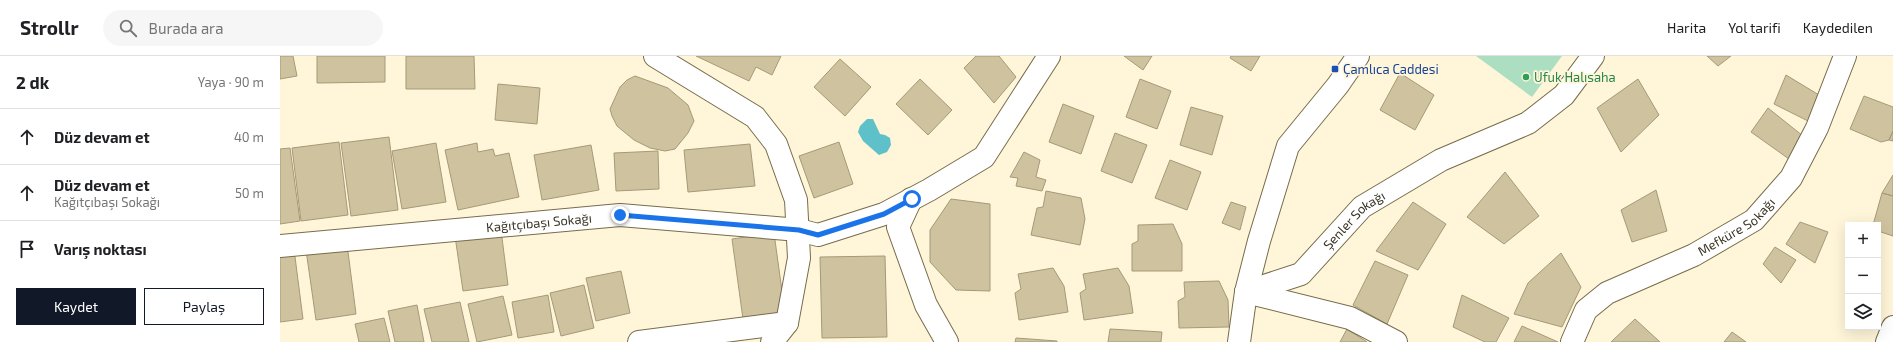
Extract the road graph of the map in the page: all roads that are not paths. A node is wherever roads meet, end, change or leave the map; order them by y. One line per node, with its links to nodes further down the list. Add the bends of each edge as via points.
1 (655, 56): 7 (street, via 755,117 776,144 796,200)
2 (1049, 56): 6 (street, Kağıtçıbaşı Sokağı, via 984,158)
3 (1358, 56): 9 (street, via 1338,85 1288,146)
4 (1593, 56): 9 (street, Şenler Sokağı, via 1564,95 1528,124 1441,160 1388,191 1362,207 1301,274)
5 (1845, 56): 16 (street, Mefküre Sokağı, via 1817,128 1791,178 1754,220 1694,255 1607,293 1586,310)
6 (912, 199): 7 (street, Kağıtçıbaşı Sokağı, via 884,214 818,235); 13 (street, via 898,227 926,305)
7 (799, 230): 8 (street, Kağıtçıbaşı Sokağı, via 620,215); 10 (street, via 799,258)
8 (280, 246)
9 (1246, 292): 14 (street); 15 (street, via 1350,318)
10 (787, 323): 11 (street); 12 (street)
11 (639, 342)
12 (772, 342)
13 (947, 342)
14 (1239, 342)
15 (1396, 342)
16 (1572, 342)

